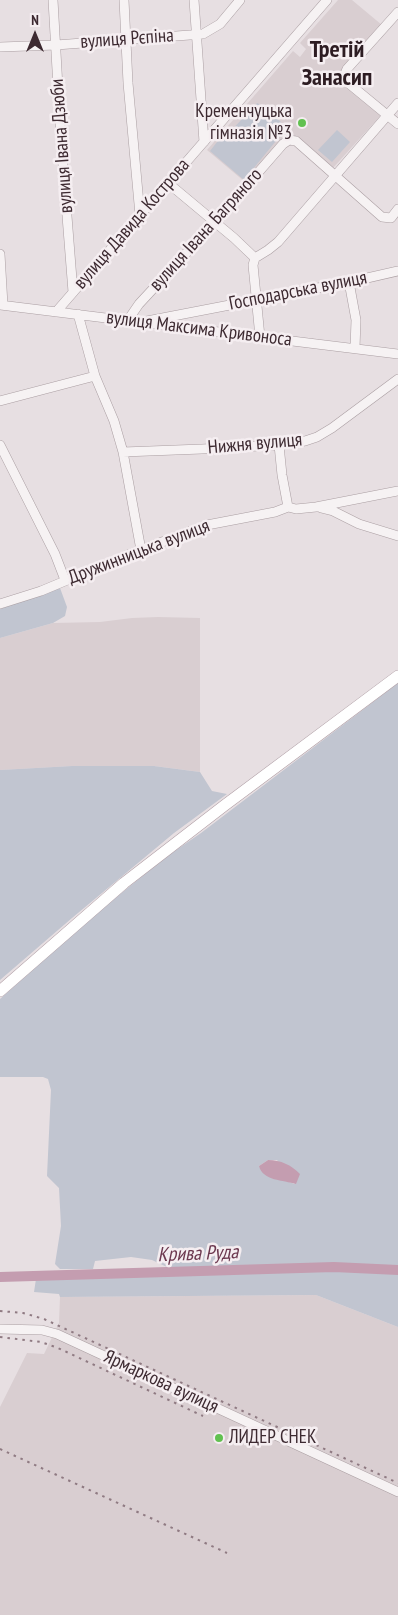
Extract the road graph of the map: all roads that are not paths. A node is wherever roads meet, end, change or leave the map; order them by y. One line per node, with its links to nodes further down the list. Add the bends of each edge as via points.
1 (53, 0): 9 (street, вулиця Івана Дзюби)
2 (124, 0): 8 (street)
3 (194, 0): 7 (street)
4 (240, 0): 7 (street, вулиця Рєпіна, via 215,28)
5 (327, 0): 14 (street, вулиця Давида Кострова)
6 (398, 12): 12 (street, via 344,76)
7 (196, 34): 8 (street, вулиця Рєпіна); 14 (street)
8 (126, 39): 9 (street, вулиця Рєпіна); 18 (street)
9 (56, 44): 10 (street, вулиця Рєпіна); 24 (street, вулиця Івана Дзюби)
10 (0, 46)
11 (398, 102): 12 (street)
12 (387, 115): 13 (street); 15 (street)
13 (398, 124)
14 (204, 142): 16 (street, вулиця Давида Кострова)
15 (336, 176): 17 (street, via 378,214 388,219); 19 (street, вулиця Івана Багряного, via 296,141 287,141); 21 (street, via 278,242)
16 (168, 182): 18 (street, вулиця Давида Кострова); 19 (street)
17 (398, 209)
18 (140, 215): 24 (street, вулиця Давида Кострова)
19 (215, 222): 21 (street); 29 (street, вулиця Івана Багряного)
20 (0, 254): 26 (street)
21 (255, 258): 25 (street)
22 (398, 271): 23 (street, Господарська вулиця)
23 (349, 282): 25 (street, Господарська вулиця); 32 (street, via 356,320)
24 (73, 292): 27 (street, вулиця Давида Кострова)
25 (257, 299): 30 (street, Господарська вулиця); 31 (street)
26 (2, 305): 27 (street, вулиця Максима Кривоноса)
27 (56, 312): 28 (street, вулиця Максима Кривоноса)
28 (78, 314): 29 (street, вулиця Максима Кривоноса); 34 (street)
29 (128, 320): 30 (street, вулиця Максима Кривоноса)
30 (140, 322): 31 (street, вулиця Максима Кривоноса)
31 (260, 337): 32 (street, вулиця Максима Кривоноса)
32 (355, 348): 33 (street, вулиця Максима Кривоноса)
33 (398, 354)
34 (95, 376): 36 (street); 39 (street)
35 (398, 379): 38 (street, Нижня вулиця, via 317,437)
36 (0, 401)
37 (0, 445): 45 (street)
38 (279, 445): 39 (street, Нижня вулиця); 41 (street)
39 (123, 452): 44 (street)
40 (398, 491): 42 (street, Дружинницька вулиця)
41 (288, 507): 42 (street, Дружинницька вулиця); 44 (street, Дружинницька вулиця, via 207,525)
42 (316, 507): 43 (street)
43 (398, 536)
44 (141, 550): 45 (street, Дружинницька вулиця)
45 (65, 580): 46 (street, Дружинницька вулиця)
46 (0, 604)
47 (398, 676): 48 (main road, via 124,883)
48 (0, 991)
49 (0, 1329): 50 (street, Ярмаркова вулиця, via 42,1330 57,1334)
50 (398, 1492)

